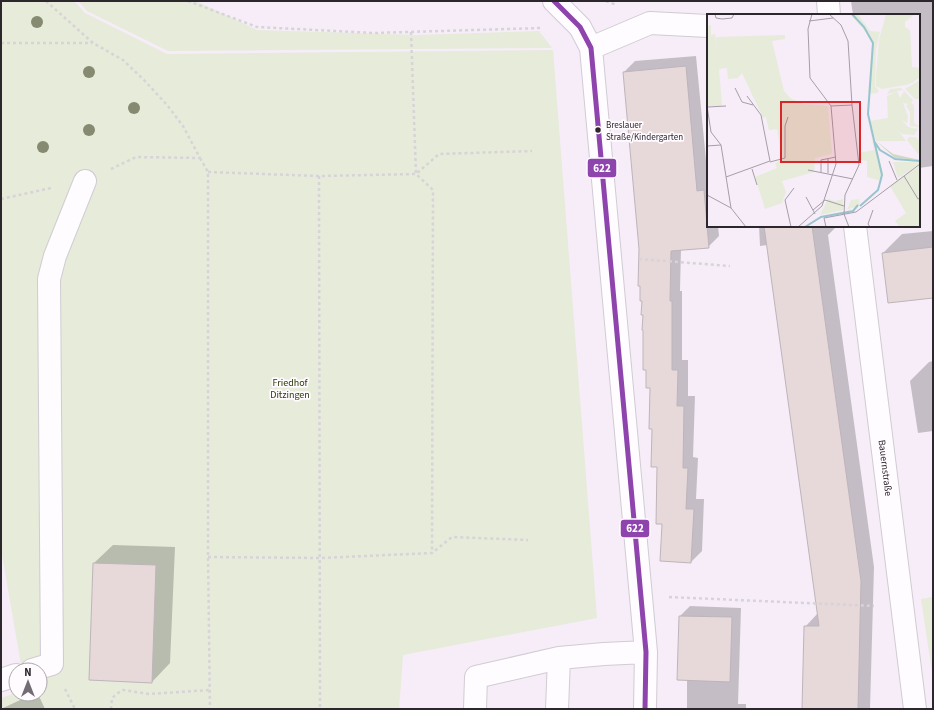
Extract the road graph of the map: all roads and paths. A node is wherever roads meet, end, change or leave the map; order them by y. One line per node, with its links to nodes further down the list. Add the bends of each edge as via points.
1 (46, 1): 10 (path)
2 (188, 1): 8 (path, via 257,27 374,33)
3 (554, 1): 7 (street)
4 (828, 1): 5 (street)
5 (829, 14)
6 (707, 26): 11 (street, via 650,23)
7 (580, 27): 8 (path); 11 (street)
8 (411, 32): 15 (path)
9 (1, 43): 10 (path)
10 (93, 43): 13 (path, via 123,60 144,80 183,126)
11 (591, 48): 28 (street)
12 (532, 151): 15 (path, via 439,154)
13 (200, 158): 14 (path); 17 (path, via 136,157)
14 (208, 172): 16 (path); 24 (path)
15 (416, 174): 16 (path); 23 (path, via 433,190)
16 (319, 176): 25 (path)
17 (85, 181): 18 (path); 30 (street, via 55,256 49,280 52,664)
18 (1, 199)
19 (855, 227): 27 (street, Bauernstraße)
20 (634, 258): 21 (path)
21 (730, 266)
22 (528, 540): 23 (path, via 452,537)
23 (432, 554): 25 (path)
24 (208, 557): 25 (path); 31 (path)
25 (321, 558): 34 (path)
26 (669, 596): 27 (path)
27 (903, 608): 38 (street, Bauernstraße)
28 (646, 652): 29 (street); 37 (street)
29 (559, 658): 35 (street, via 476,677); 36 (street)
30 (48, 665)
31 (210, 690): 32 (path, via 149,694 123,690 112,698); 33 (path)
32 (111, 709)
33 (210, 709)
34 (320, 709)
35 (475, 709)
36 (557, 709)
37 (645, 709)
38 (916, 709)

